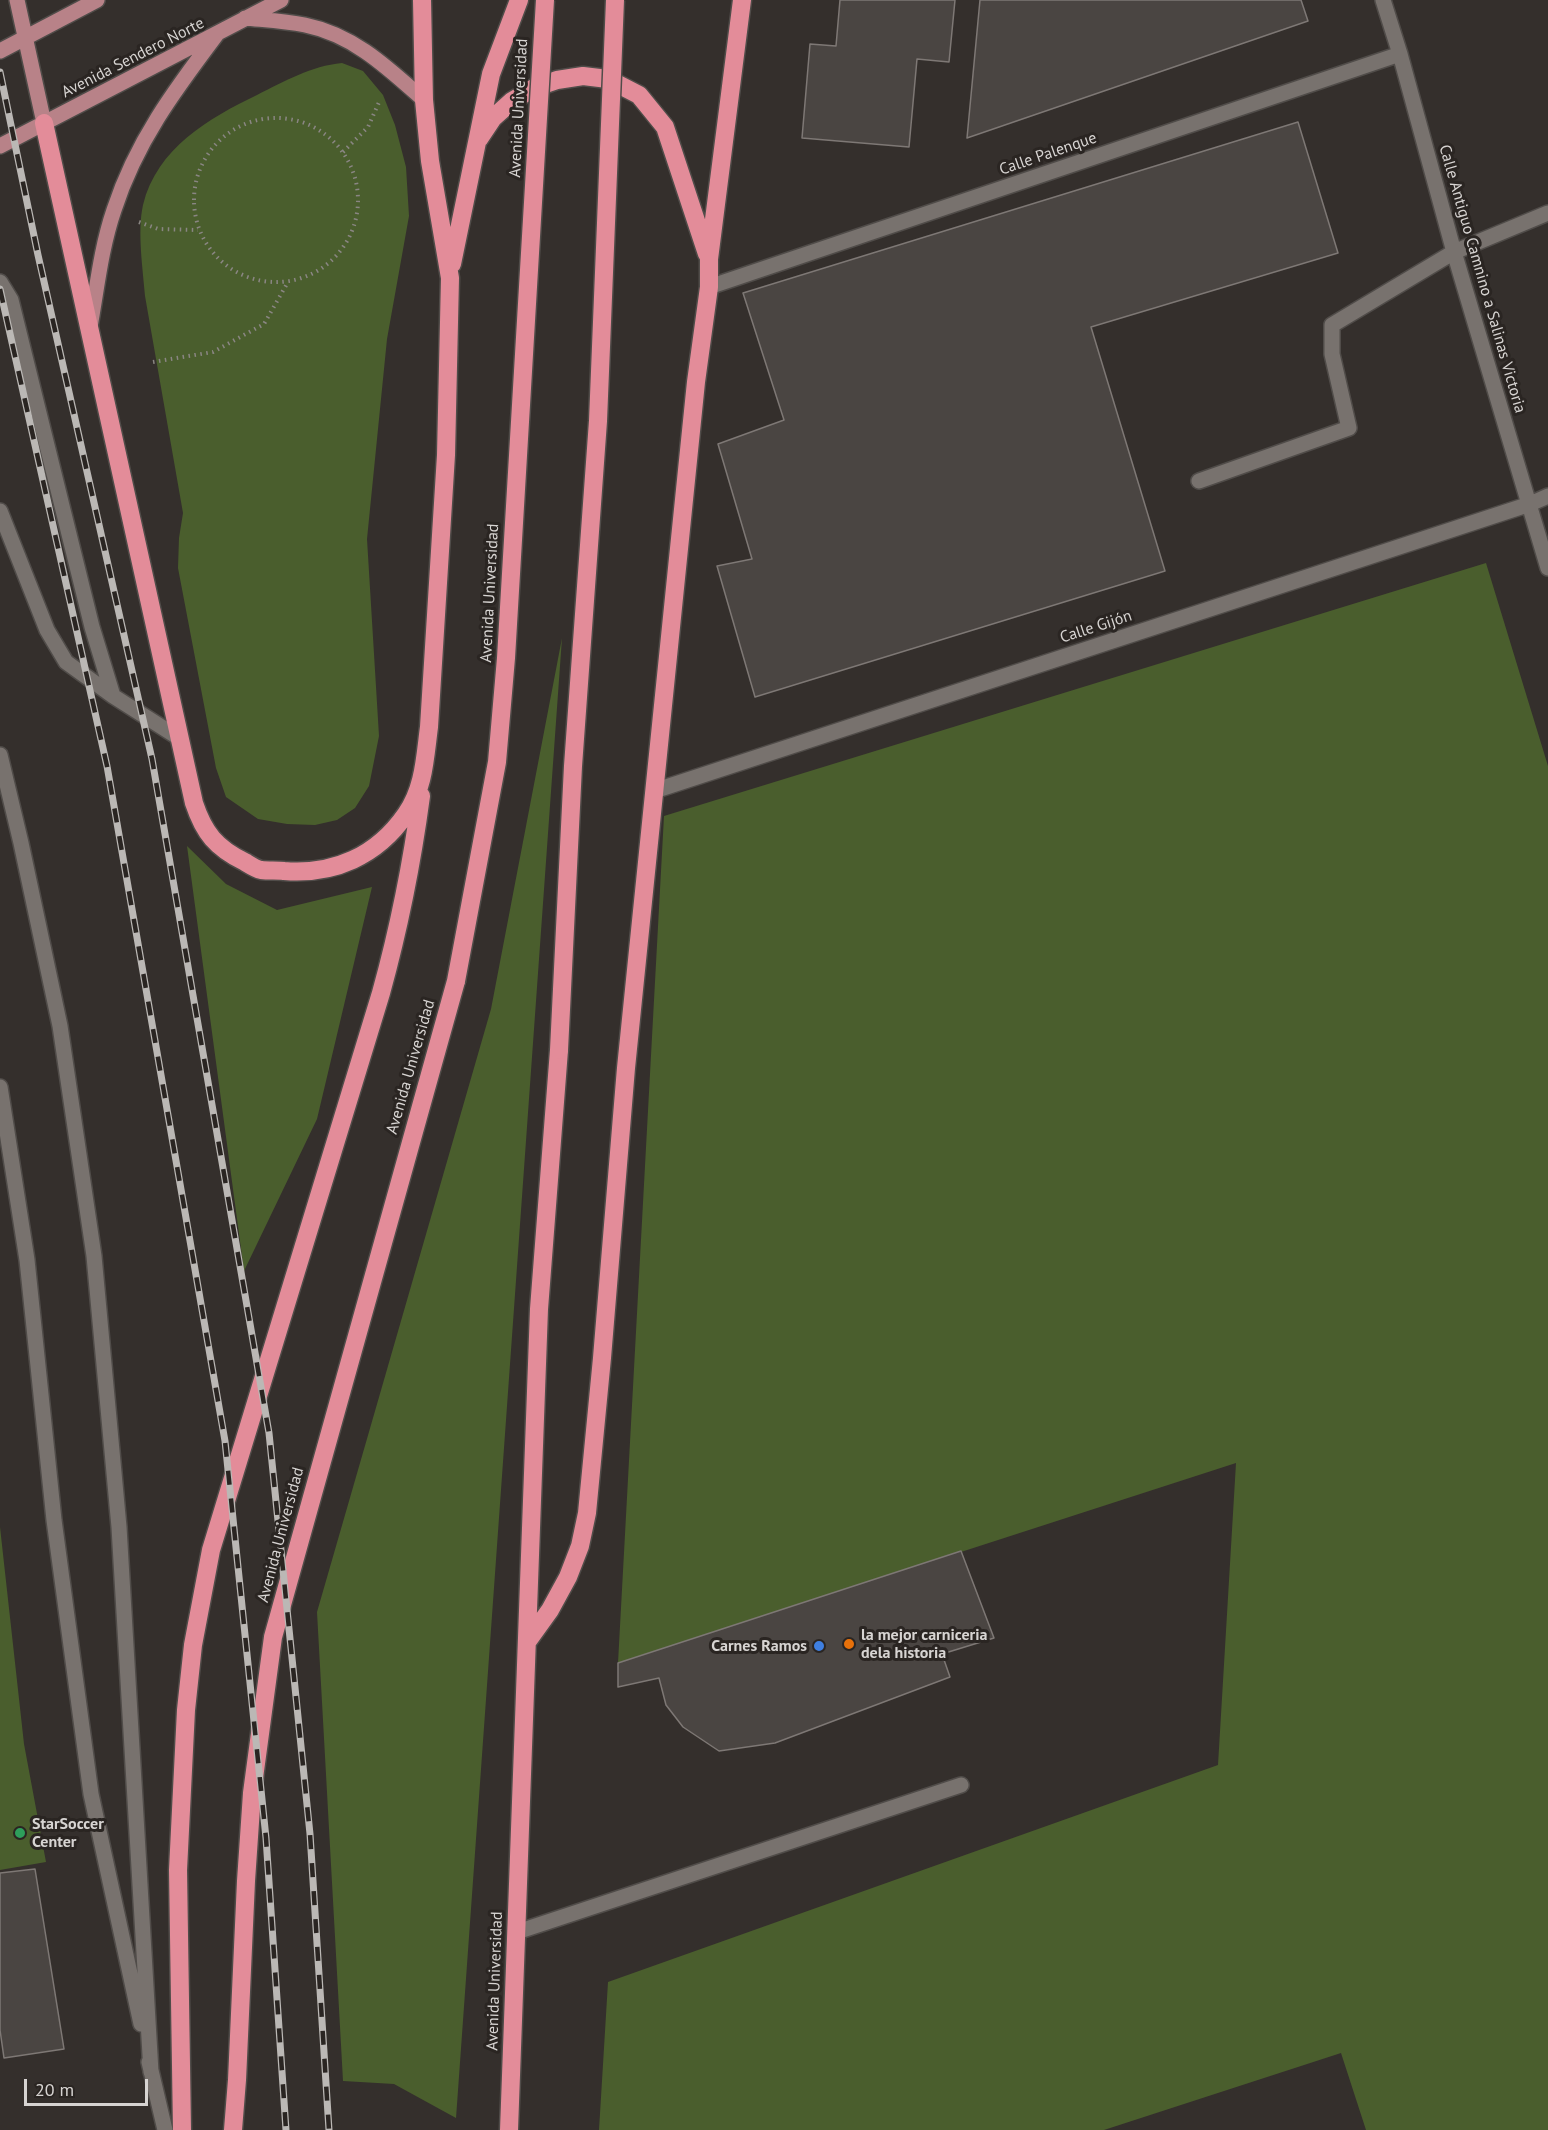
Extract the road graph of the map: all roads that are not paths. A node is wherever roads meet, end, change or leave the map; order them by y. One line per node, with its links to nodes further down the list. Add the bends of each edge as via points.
1 (17, 0): 12 (main road)
2 (97, 0): 12 (main road)
3 (281, 0): 10 (main road, Avenida Sendero Norte)
4 (422, 0): 15 (highway)
5 (519, 0): 17 (highway, via 491,74)
6 (545, 0): 43 (highway, Avenida Universidad, bridge, via 497,762 456,981 273,1637 252,1793)
7 (615, 0): 37 (highway, Avenida Universidad, bridge, via 598,421 573,766 560,1050 539,1309)
8 (742, 0): 21 (highway)
9 (1385, 1): 14 (street, Calle Antiguo Camnino a Salinas Victoria)
10 (245, 18): 11 (main road, Avenida Sendero Norte); 15 (main road, via 305,25 332,33 380,60)
11 (217, 34): 16 (main road, Avenida Sendero Norte); 25 (main road, via 165,104 127,174 103,249)
12 (26, 38): 13 (main road); 16 (main road)
13 (0, 51)
14 (1400, 54): 20 (street, Calle Antiguo Camnino a Salinas Victoria); 24 (street, Calle Palenque)
15 (424, 100): 22 (highway)
16 (44, 123): 18 (main road, Avenida Sendero Norte); 25 (highway)
17 (479, 139): 21 (highway, via 493,118 512,101 557,80 583,76 608,79 639,95 665,127); 22 (highway)
18 (0, 146)
19 (1548, 213): 20 (street)
20 (1454, 252): 26 (street, via 1332,325 1332,354 1348,428); 28 (street, Calle Antiguo Camnino a Salinas Victoria)
21 (709, 259): 24 (highway)
22 (450, 278): 34 (highway, via 446,455)
23 (0, 282): 31 (street, via 11,300 92,627)
24 (708, 287): 35 (highway)
25 (90, 330): 32 (highway)
26 (1199, 481)
27 (1548, 496): 28 (street, Calle Gijón)
28 (1530, 504): 30 (street, Calle Antiguo Camnino a Salinas Victoria); 35 (street, Calle Gijón)
29 (0, 511): 31 (street, via 47,630 66,662)
30 (1548, 568)
31 (113, 696): 32 (street)
32 (179, 738): 34 (highway, via 199,820 222,849 260,870 321,871 371,850 407,813)
33 (0, 755): 40 (street, via 60,1026 94,1256 119,1527)
34 (424, 772): 42 (highway, via 413,851 387,972 211,1550 193,1645 178,1870)
35 (654, 791): 37 (highway, via 587,1513 568,1577)
36 (0, 1087): 40 (street, via 27,1260 54,1520 91,1794)
37 (527, 1642): 39 (highway, Avenida Universidad)
38 (961, 1785): 39 (street)
39 (517, 1932): 44 (highway, Avenida Universidad)
40 (151, 2072): 41 (street)
41 (165, 2130)
42 (182, 2130)
43 (233, 2130)
44 (509, 2130)

